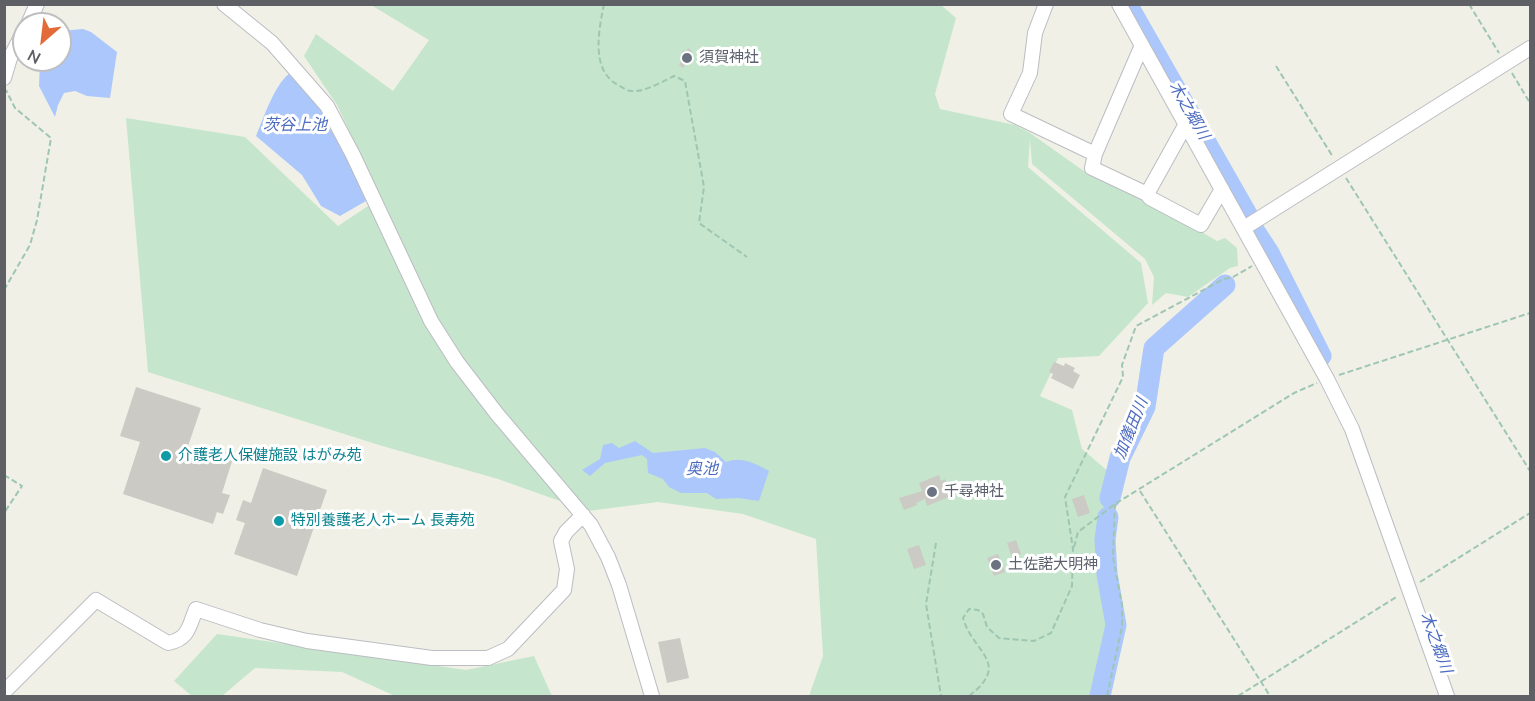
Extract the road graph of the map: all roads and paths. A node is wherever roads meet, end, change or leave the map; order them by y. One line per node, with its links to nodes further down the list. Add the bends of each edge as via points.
1 (224, 4): 25 (street, via 272,43 327,106 431,321 457,362 527,436)
2 (603, 4): 17 (path, via 597,36 600,63 611,82 630,91 651,88 674,76 685,81 704,187 699,223)
3 (1046, 4): 12 (street, via 1035,33 1030,73 1011,114)
4 (1119, 4): 5 (street)
5 (1142, 45): 11 (street); 12 (street)
6 (1530, 48): 13 (street)
7 (12, 54): 9 (street)
8 (1276, 66): 13 (path)
9 (4, 78)
10 (4, 86): 19 (path, via 15,108 51,138 30,245)
11 (1186, 124): 14 (street); 15 (street)
12 (1095, 154): 15 (street, via 1092,168)
13 (1340, 168): 16 (street); 20 (path)
14 (1222, 189): 15 (street, via 1201,225); 16 (street)
15 (1147, 194)
16 (1244, 228): 18 (street)
17 (747, 257)
18 (1262, 261): 27 (path, via 1136,326 1122,365 1123,377 1065,497); 28 (street, via 1352,429)
19 (4, 290)
20 (1530, 471)
21 (4, 475): 23 (path, via 22,486)
22 (1115, 504): 27 (path, via 1078,532); 29 (path, via 1140,490); 34 (path, via 1113,557 1122,627)
23 (4, 513)
24 (1530, 513): 28 (path)
25 (583, 515): 30 (street, via 561,541 567,569 564,590 508,649 488,658 432,658 307,641 196,609 186,634 168,643 96,600); 31 (street, via 615,576)
26 (936, 543): 32 (path, via 926,604)
27 (1074, 549): 33 (path, via 1072,586 1050,633 1034,641 999,638 987,627 983,614 969,609 963,618 966,629 989,662 989,674)
28 (1409, 589): 29 (path); 37 (street)
29 (1261, 682): 35 (path); 36 (path)
30 (4, 692)
31 (652, 696)
32 (941, 696)
33 (969, 696)
34 (1107, 696)
35 (1238, 696)
36 (1270, 696)
37 (1447, 696)

